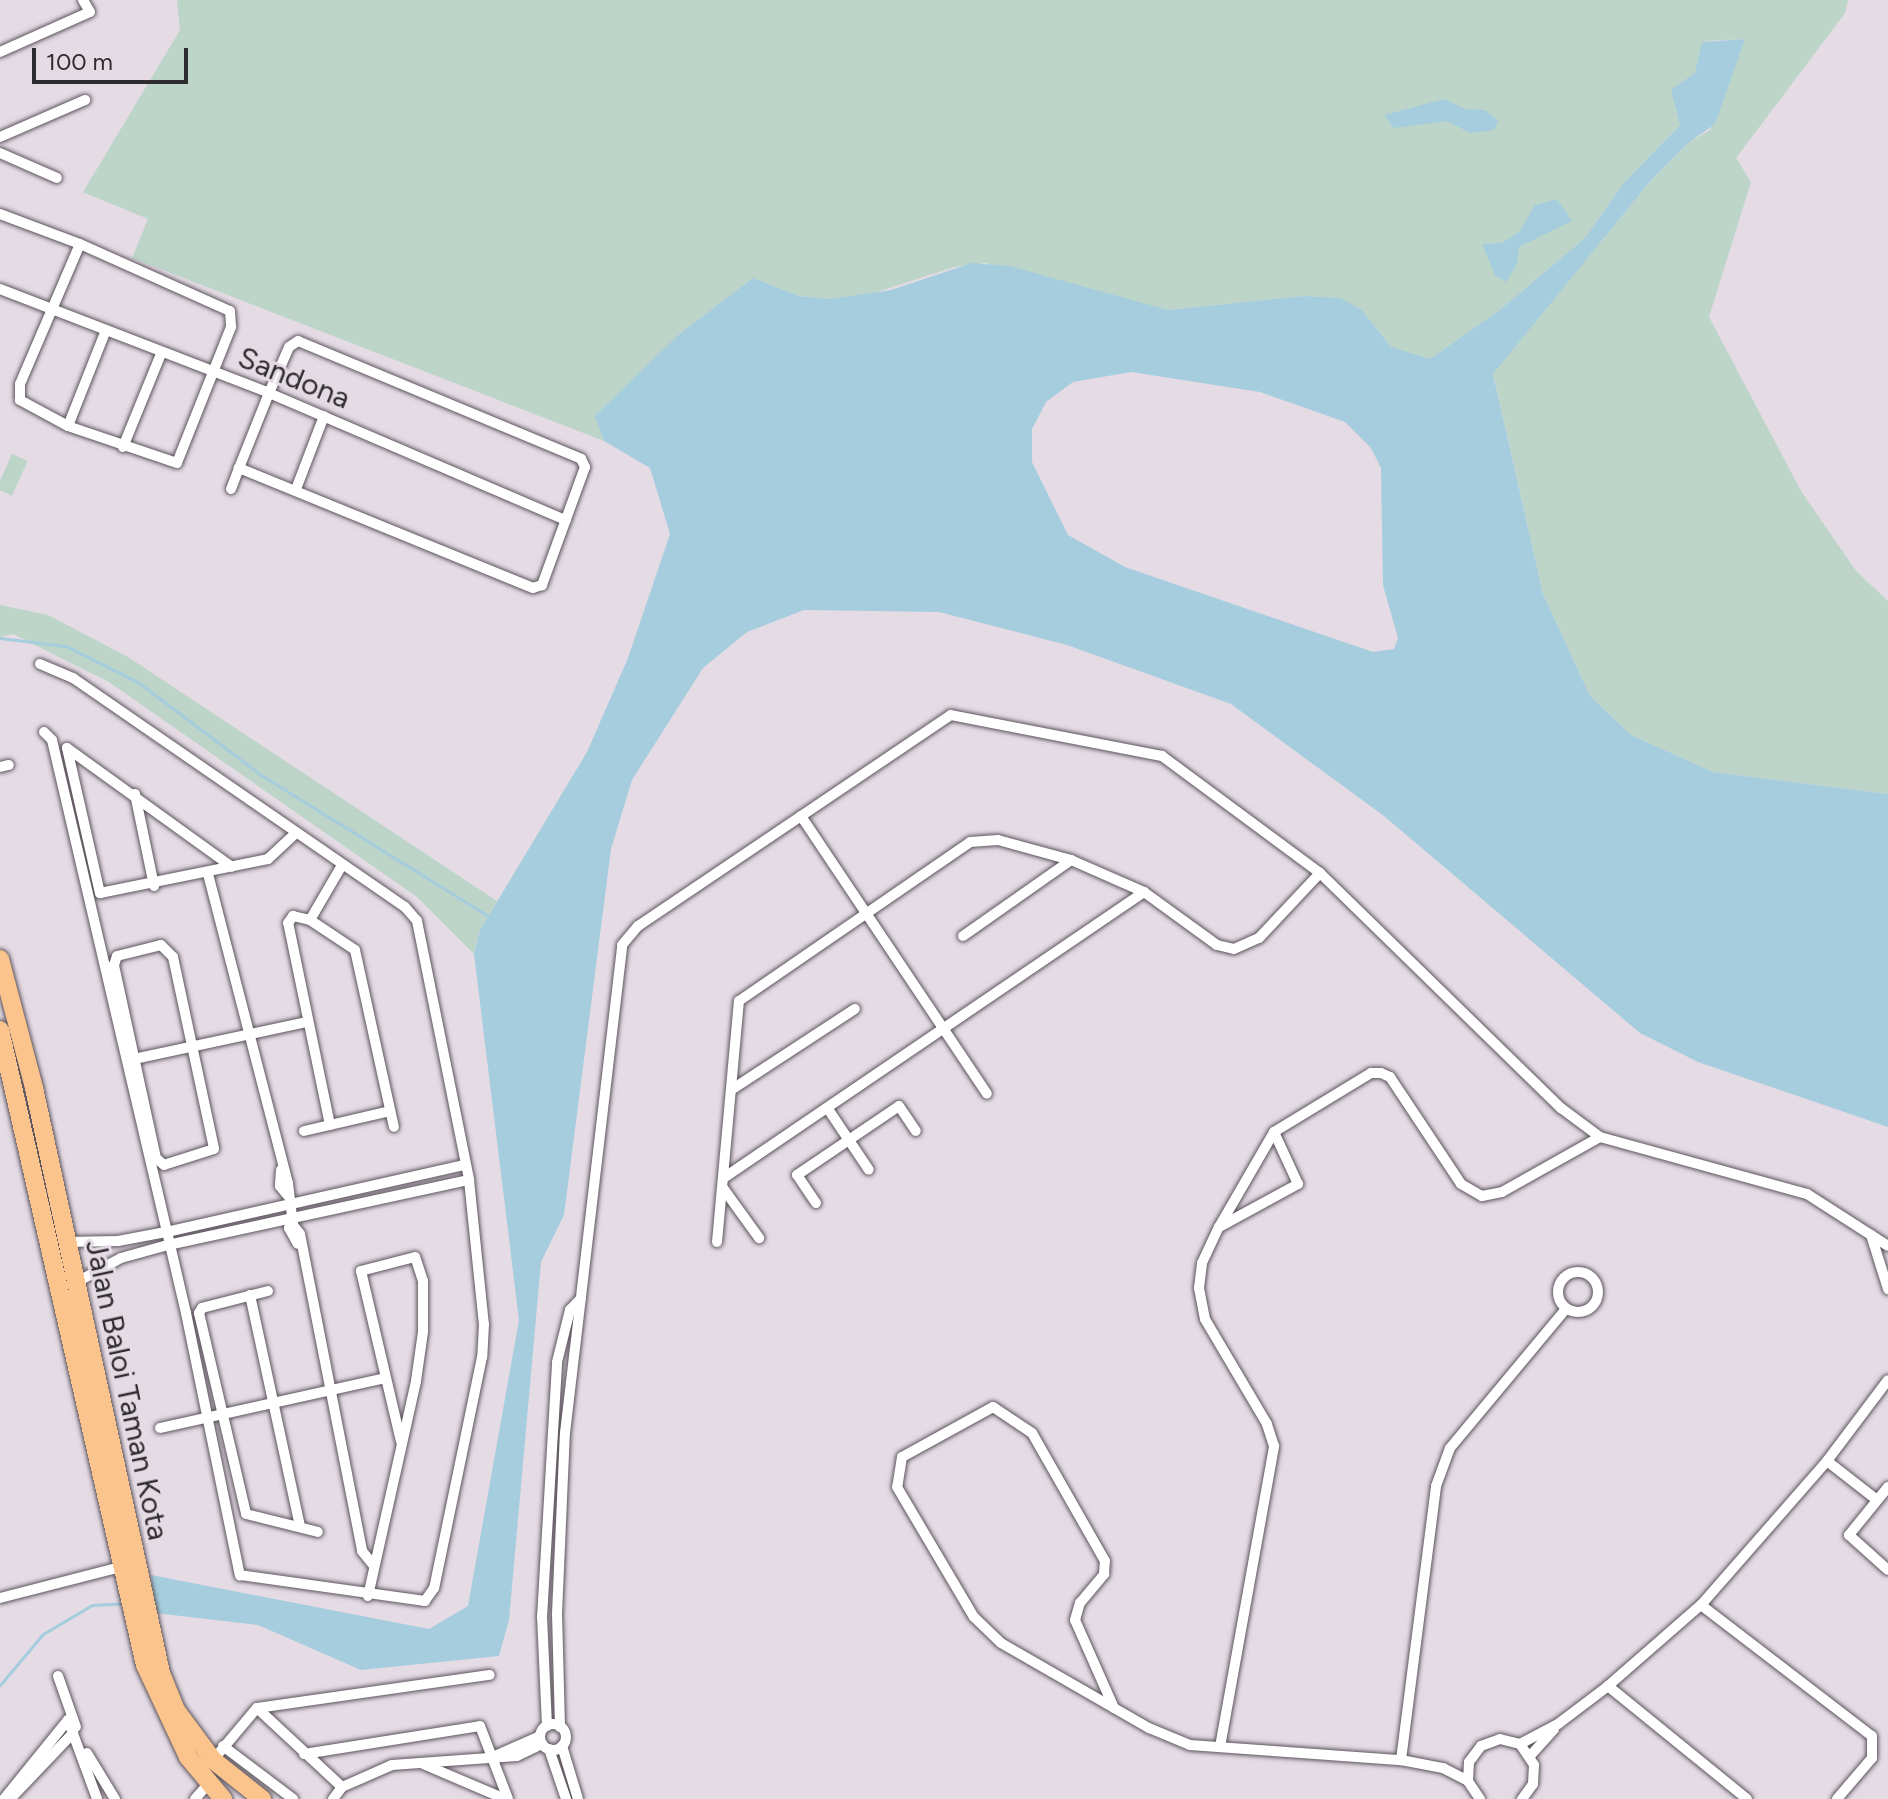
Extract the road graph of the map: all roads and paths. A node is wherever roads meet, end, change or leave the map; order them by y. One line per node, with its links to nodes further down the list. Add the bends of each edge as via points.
1 (83, 0): 2 (street, via 90,12)
2 (0, 52)
3 (85, 100): 4 (street)
4 (0, 137)
5 (0, 153): 6 (street)
6 (57, 178)
7 (0, 214): 8 (street)
8 (80, 244): 10 (street); 13 (street, via 230,311 231,327)
9 (0, 289): 10 (street, Sandona)
10 (51, 309): 11 (street, Sandona); 16 (street, via 19,396 26,406)
11 (106, 330): 12 (street, Sandona); 16 (street)
12 (161, 354): 13 (street, Sandona); 17 (street)
13 (214, 371): 14 (street, Sandona); 17 (street, via 177,463)
14 (269, 393): 15 (street, Sandona); 18 (street); 21 (street, via 289,347 298,341 581,459 585,467)
15 (324, 416): 20 (street); 21 (street, Sandona)
16 (68, 426): 17 (street)
17 (123, 447)
18 (239, 468): 19 (street); 20 (street)
19 (231, 489)
20 (296, 489): 21 (street, via 533,588 542,585)
21 (566, 520)
22 (40, 664): 26 (street, via 73,678)
23 (44, 732): 69 (street, via 52,740)
24 (135, 794): 28 (street); 32 (street); 32 (street, via 67,748 97,890 105,894)
25 (801, 816): 30 (street, via 951,715 1162,756); 34 (street); 80 (street, via 638,926 622,945)
26 (295, 834): 28 (street, via 268,859); 29 (street)
27 (1071, 860): 33 (street); 34 (street, via 998,840 970,842); 36 (street)
28 (232, 867): 31 (street)
29 (341, 867): 35 (street); 59 (street, via 405,907 417,921)
30 (1320, 873): 33 (street, via 1259,938 1234,949 1217,945); 57 (street, via 1561,1108)
31 (208, 874): 32 (street); 42 (street)
32 (154, 886)
33 (1144, 892): 41 (street)
34 (867, 915): 41 (street); 47 (street, via 739,1001)
35 (310, 920): 39 (street, via 293,916 288,923); 51 (street, via 355,950)
36 (963, 936)
37 (0, 959): 46 (highway, Jalan Baloi Taman Kota)
38 (855, 1009): 47 (street)
39 (306, 1022): 42 (street); 52 (street)
40 (0, 1030): 44 (highway, Jalan Baloi Taman Kota)
41 (945, 1032): 49 (street); 50 (street)
42 (247, 1037): 43 (street); 65 (street)
43 (192, 1048): 45 (street); 45 (street, via 173,957 161,945 115,959); 45 (street, via 214,1149 164,1165 156,1158)
44 (3, 1049): 48 (highway, Jalan Baloi Taman Kota)
45 (134, 1059)
46 (34, 1088): 48 (highway); 72 (highway, Jalan Baloi Taman Kota)
47 (731, 1090): 62 (street)
48 (16, 1093): 90 (highway, Jalan Baloi Taman Kota)
49 (987, 1094)
50 (828, 1109): 58 (street); 62 (street)
51 (390, 1111): 52 (street); 53 (street)
52 (330, 1125): 54 (street)
53 (394, 1127)
54 (304, 1131)
55 (916, 1131): 58 (street, via 899,1106)
56 (1274, 1132): 57 (street, via 1371,1073 1381,1073 1390,1077 1461,1184 1482,1196 1502,1192); 68 (street); 68 (street, via 1298,1184)
57 (1600, 1137): 70 (street, via 1807,1194)
58 (849, 1140): 60 (street); 66 (street, via 797,1175)
59 (465, 1165): 61 (street); 63 (street)
60 (869, 1170)
61 (469, 1180): 64 (street); 99 (street, via 484,1324 482,1357 434,1588 425,1601)
62 (724, 1183): 71 (street); 73 (street)
63 (376, 1184): 64 (street); 65 (street)
64 (378, 1198): 67 (street)
65 (288, 1200): 67 (street); 69 (street)
66 (816, 1203)
67 (292, 1222): 74 (street); 84 (street, via 289,1228 298,1244)
68 (1219, 1227): 114 (street, via 1202,1263 1199,1301 1274,1446)
69 (165, 1231): 72 (street, via 118,1241); 74 (street)
70 (1871, 1235): 75 (street); 77 (street)
71 (759, 1238)
72 (65, 1242): 76 (highway, Jalan Baloi Taman Kota)
73 (717, 1242)
74 (168, 1245): 76 (street, via 121,1258); 87 (street)
75 (1888, 1246)
76 (75, 1283): 90 (highway, Jalan Baloi Taman Kota)
77 (1888, 1289)
78 (268, 1291): 79 (street)
79 (250, 1295): 85 (street); 86 (street, via 199,1313)
80 (581, 1298): 109 (street, via 570,1310 557,1362 542,1617); 110 (street, via 564,1448 557,1614)
81 (1566, 1309): 81 (street, via 1558,1298 1562,1279 1580,1272 1591,1277 1598,1294 1592,1307); 119 (street, via 1450,1448 1436,1486)
82 (385, 1378): 84 (street); 89 (street); 89 (street, via 361,1271 415,1257 423,1281 423,1332)
83 (1888, 1380): 91 (street)
84 (330, 1389): 85 (street); 96 (street, via 362,1551)
85 (274, 1403): 86 (street); 94 (street)
86 (221, 1415): 87 (street); 94 (street, via 246,1514)
87 (209, 1419): 88 (street); 99 (street, via 240,1575)
88 (160, 1428)
89 (401, 1441): 96 (street)
90 (104, 1443): 97 (highway, Jalan Baloi Taman Kota); 101 (highway, Jalan Baloi Taman Kota)
91 (1827, 1461): 93 (street); 102 (street)
92 (1888, 1487): 93 (street)
93 (1877, 1500): 98 (street, via 1849,1538)
94 (300, 1526): 95 (street)
95 (318, 1532)
96 (374, 1566): 99 (street)
97 (121, 1567): 100 (street); 101 (highway, Jalan Baloi Taman Kota)
98 (1888, 1570)
99 (368, 1596)
100 (0, 1598)
101 (138, 1602): 115 (highway, Jalan Baloi Taman Kota, via 176,1710); 125 (highway, Jalan Baloi Taman Kota, via 154,1691)
102 (1701, 1605): 105 (street); 138 (street, via 1872,1736 1872,1758)
103 (490, 1675): 106 (street)
104 (58, 1676): 128 (street, via 90,1760)
105 (1608, 1686): 108 (street); 137 (street)
106 (257, 1708): 115 (street); 116 (street)
107 (1114, 1708): 107 (street, via 1001,1643 974,1617 897,1487 902,1457 993,1407 1032,1433 1105,1561 1104,1574 1080,1603 1075,1620); 114 (street, via 1190,1745)
108 (1558, 1724): 112 (street); 117 (street)
109 (547, 1726): 110 (street); 111 (street)
110 (560, 1727): 113 (street)
111 (544, 1743): 113 (street); 118 (street); 133 (street)
112 (1520, 1744): 117 (street); 121 (street, via 1490,1741)
113 (562, 1746): 134 (street)
114 (1220, 1747): 119 (street)
115 (218, 1753): 129 (highway, Jalan Baloi Taman Kota); 130 (street)
116 (304, 1754): 118 (street, via 480,1726); 124 (street)
117 (1530, 1756): 136 (street, via 1535,1775)
118 (492, 1759): 120 (street); 132 (street)
119 (1401, 1760): 122 (street)
120 (417, 1762): 124 (street, via 392,1765); 132 (street)
121 (1469, 1762): 122 (street); 123 (street)
122 (1443, 1768): 123 (street)
123 (1468, 1781): 135 (street)
124 (342, 1787): 131 (street)
125 (212, 1796)
126 (6, 1799): 127 (street, via 63,1721 72,1724)
127 (97, 1799)
128 (115, 1799)
129 (262, 1799)
130 (293, 1799)
131 (333, 1799)
132 (506, 1799)
133 (566, 1799)
134 (578, 1799)
135 (1480, 1799)
136 (1522, 1799)
137 (1747, 1799)
138 (1837, 1799)

